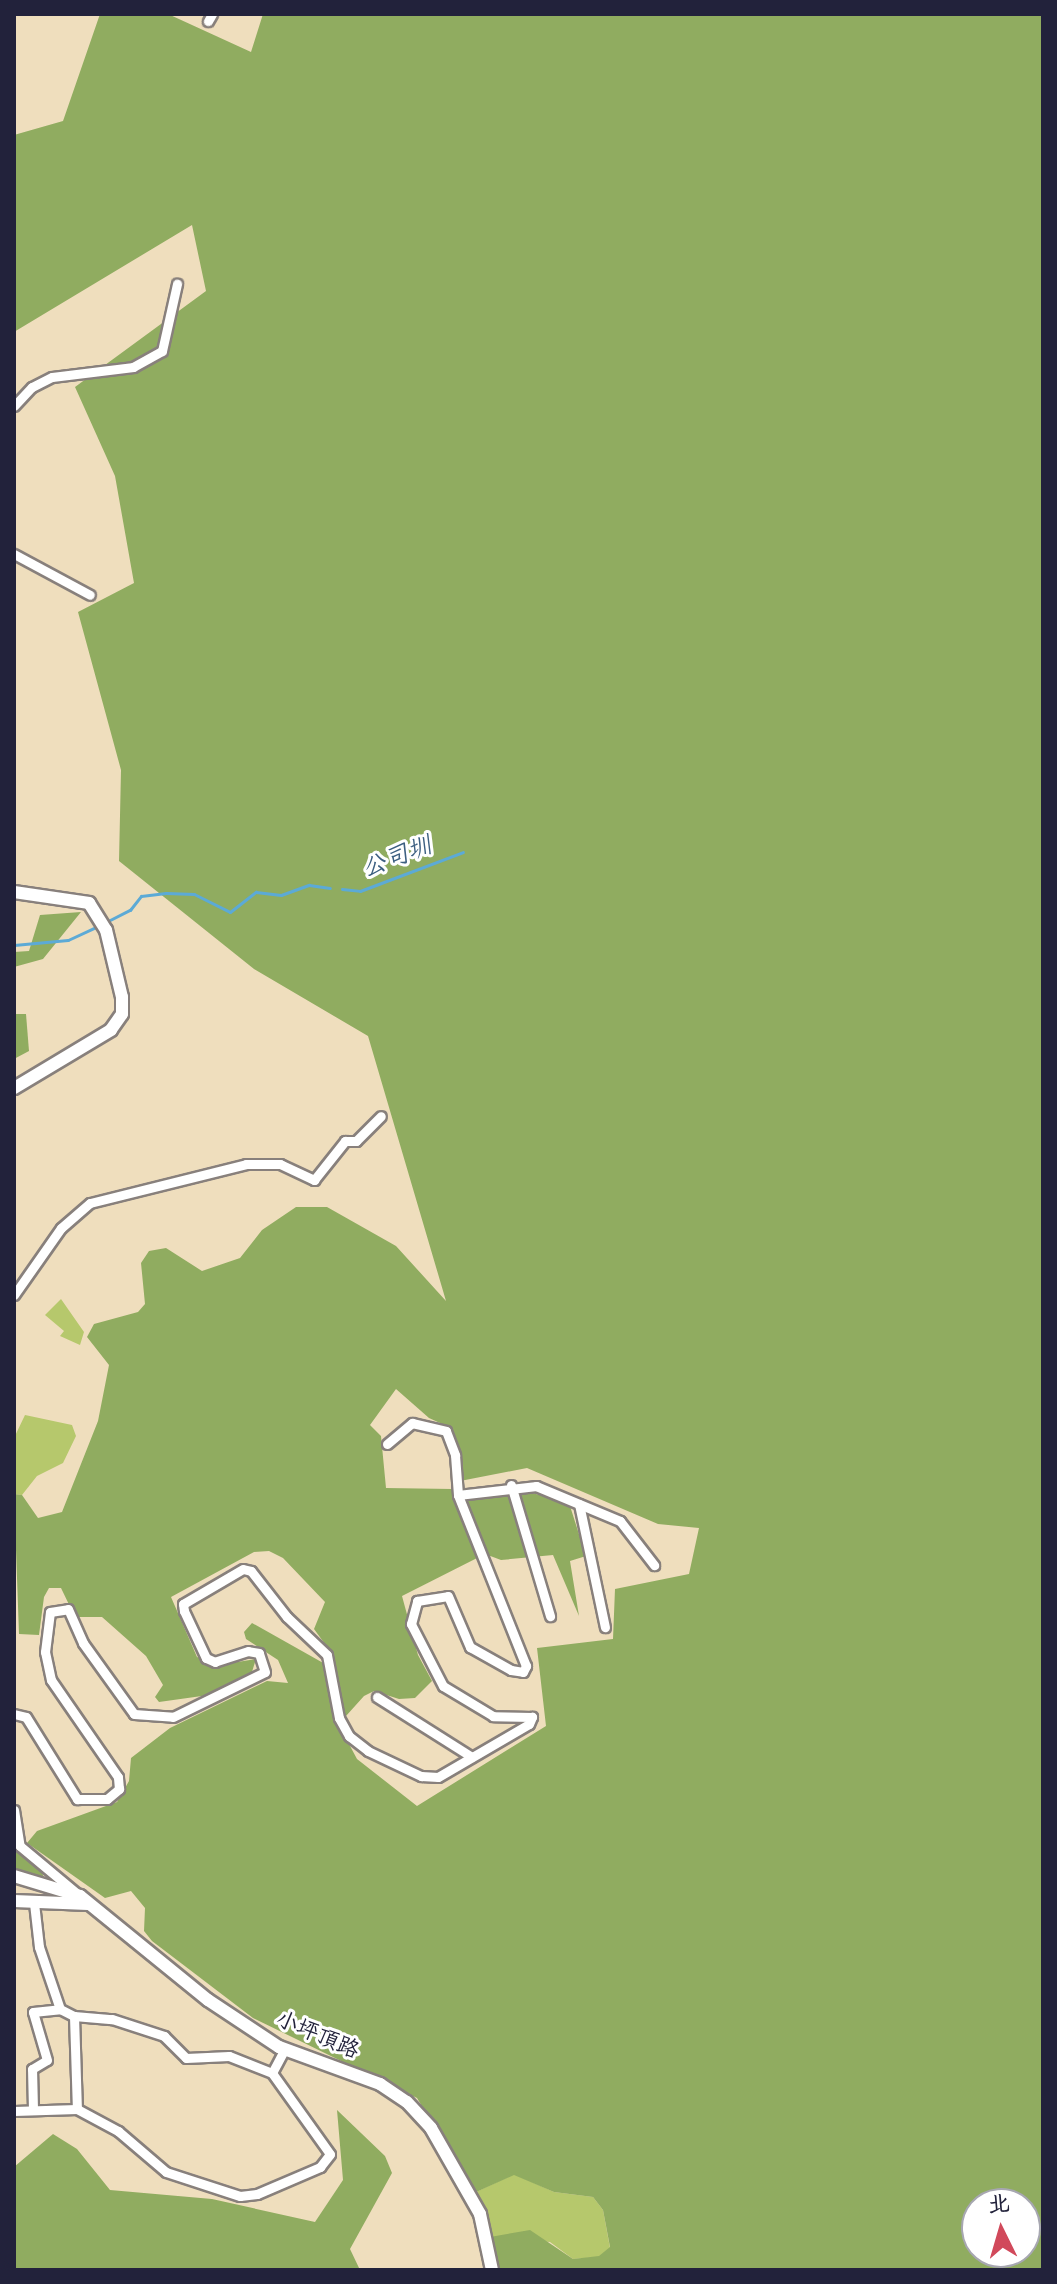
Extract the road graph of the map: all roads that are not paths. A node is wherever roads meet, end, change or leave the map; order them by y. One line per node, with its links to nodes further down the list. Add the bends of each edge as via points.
1 (177, 284): 2 (street, via 162,351 133,367 52,377 32,387)
2 (14, 406)
3 (14, 554): 4 (street)
4 (90, 595)
5 (14, 892): 6 (street, via 23,898 89,903 106,930 122,997 122,1014 111,1030)
6 (14, 1088)
7 (381, 1116): 8 (street, via 356,1141 345,1141 314,1180 280,1164 246,1164 90,1203 61,1228)
8 (14, 1295)
9 (387, 1444): 11 (street, via 412,1423 446,1431 455,1455)
10 (511, 1485): 11 (street); 12 (street, via 536,1486); 14 (street)
11 (458, 1495): 18 (street, via 526,1666 523,1672 511,1670 470,1647 448,1596 417,1601 411,1624 443,1686 493,1716 532,1717 529,1724)
12 (579, 1504): 13 (street, via 620,1521); 15 (street)
13 (654, 1565)
14 (550, 1616)
15 (605, 1627)
16 (377, 1697): 18 (street)
17 (14, 1714): 18 (street, via 26,1717 77,1799 107,1799 119,1789 118,1777 51,1680 45,1652 50,1612 68,1609 83,1643 134,1714 173,1717 265,1672 259,1653 248,1651 215,1662 206,1658 184,1611 183,1604 243,1569 251,1571 287,1617 327,1655 339,1718 349,1736 421,1776 438,1777)
18 (472, 1757)
19 (14, 1810): 21 (street, via 20,1846)
20 (14, 1876): 21 (street, 小坪頂路)
21 (84, 1900): 23 (street); 26 (street, 小坪頂路, via 208,2000)
22 (14, 1901): 23 (street)
23 (34, 1903): 24 (street, via 39,1947)
24 (60, 2009): 25 (street); 28 (street, via 33,2012 47,2060 32,2069)
25 (74, 2016): 27 (street, via 112,2019 164,2036 186,2058 229,2056); 29 (street)
26 (285, 2049): 27 (street); 31 (street, 小坪頂路, via 380,2084 423,2119 480,2214)
27 (272, 2073): 29 (street, via 330,2154 320,2167 257,2194 240,2196 166,2172 118,2131)
28 (33, 2109): 29 (street); 30 (street)
29 (77, 2109)
30 (14, 2111)
31 (492, 2270)

